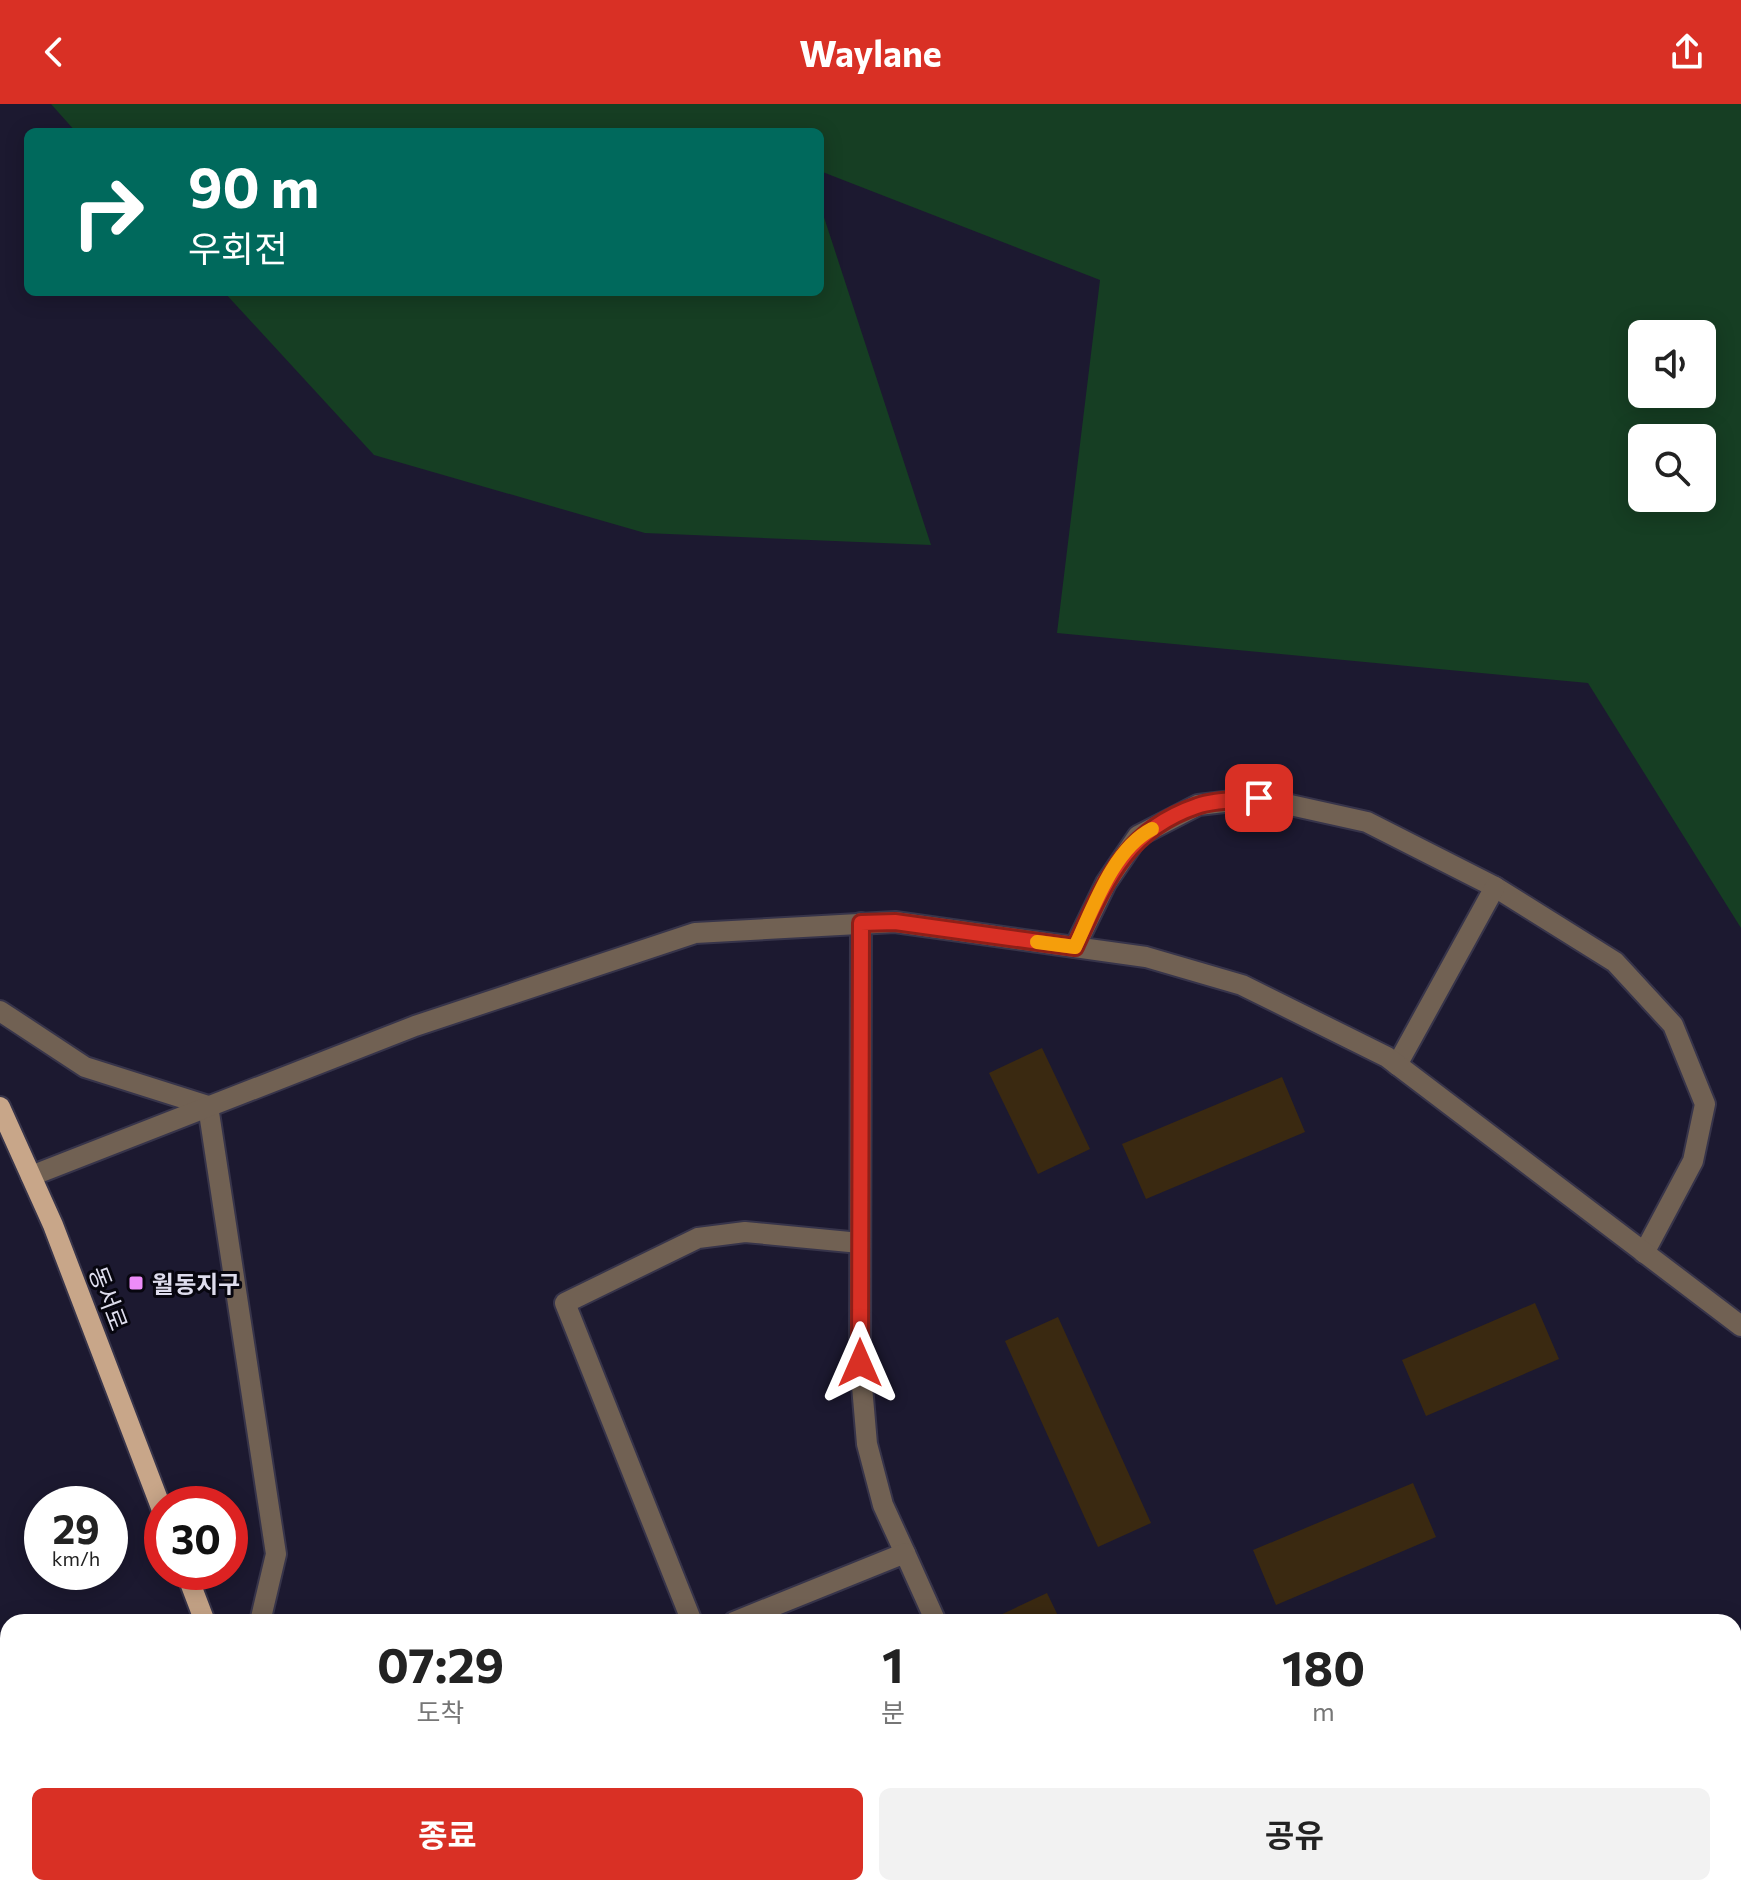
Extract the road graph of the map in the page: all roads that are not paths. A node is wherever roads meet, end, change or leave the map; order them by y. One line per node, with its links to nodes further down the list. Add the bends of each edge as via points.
1 (1495, 887): 3 (street, via 1367,822 1259,798 1198,805 1138,836 1106,883); 5 (street); 11 (street, via 1615,962 1679,1038 1705,1104 1693,1161)
2 (861, 923): 3 (street, via 895,922); 6 (street, via 695,933 415,1026); 10 (street)
3 (1075, 947): 5 (street, via 1146,957 1242,985)
4 (0, 1011): 6 (street, via 85,1067)
5 (1397, 1065): 11 (street)
6 (208, 1106): 9 (street); 17 (street, via 276,1554)
7 (0, 1107): 8 (main road, 동서로)
8 (8, 1145): 9 (main road, 동서로)
9 (31, 1176): 13 (main road, 동서로)
10 (860, 1243): 14 (street, via 860,1363 867,1444 883,1505); 18 (street, via 745,1232 698,1238 565,1303)
11 (1644, 1253): 12 (street)
12 (1741, 1326)
13 (153, 1486)
14 (905, 1553): 19 (street); 20 (street)
15 (193, 1590): 16 (main road)
16 (202, 1614)
17 (262, 1614)
18 (689, 1614)
19 (754, 1614)
20 (932, 1614)

